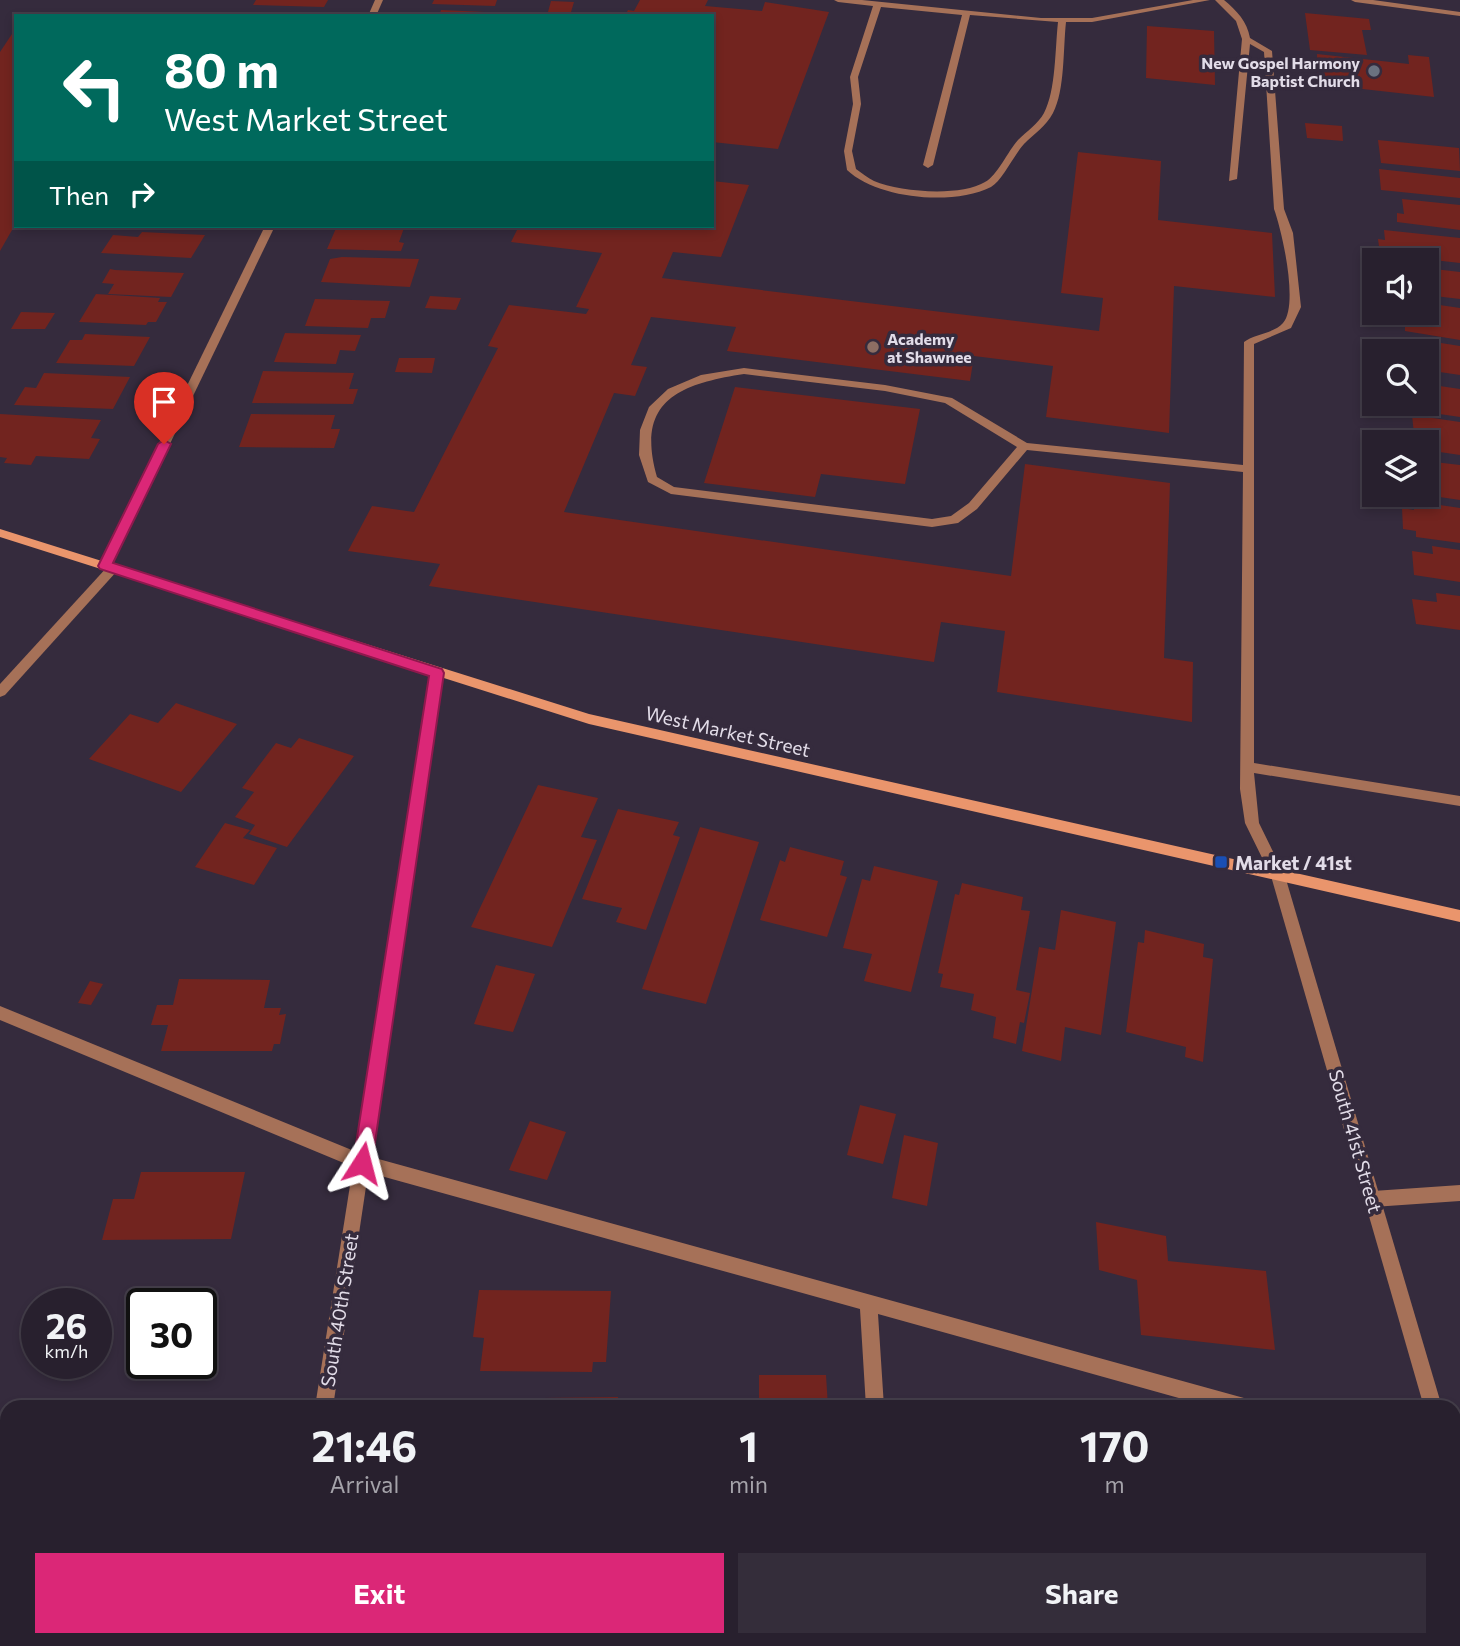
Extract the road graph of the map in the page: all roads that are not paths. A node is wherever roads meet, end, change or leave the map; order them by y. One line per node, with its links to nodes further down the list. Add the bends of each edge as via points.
1 (838, 0): 5 (street)
2 (1206, 0): 8 (street, via 1092,20)
3 (1219, 0): 9 (street, via 1238,16)
4 (1355, 0): 7 (street)
5 (877, 6): 6 (street); 8 (street, via 854,77 857,104 848,151 852,170 892,190 929,194 964,192 990,184 1020,143 1039,127 1055,93)
6 (965, 14): 8 (street); 10 (street)
7 (1460, 14)
8 (1062, 20)
9 (1246, 38): 11 (street); 14 (street, South 41st Street, via 1268,51 1279,209 1289,233 1296,307 1287,326 1249,342)
10 (928, 165)
11 (1232, 179)
12 (269, 228): 16 (street)
13 (1024, 446): 13 (street, via 948,400 744,370 705,377 672,391 653,409 645,455 652,479 671,490 932,523 954,520 973,506); 14 (street)
14 (1248, 469): 19 (street, South 41st Street)
15 (0, 533): 16 (street, West Market Street)
16 (109, 567): 17 (street, West Market Street); 18 (street)
17 (437, 673): 21 (street, West Market Street, via 589,719); 24 (street, South 40th Street)
18 (0, 692)
19 (1247, 767): 20 (street); 21 (street, South 41st Street, via 1252,823)
20 (1460, 801)
21 (1278, 876): 22 (street, West Market Street); 26 (street, South 41st Street)
22 (1460, 916)
23 (0, 1013): 24 (street)
24 (362, 1163): 27 (street); 28 (street, South 40th Street)
25 (1460, 1193): 26 (street)
26 (1373, 1199): 31 (street, South 41st Street)
27 (868, 1304): 29 (street); 30 (street)
28 (325, 1400)
29 (875, 1400)
30 (1218, 1400)
31 (1431, 1400)

